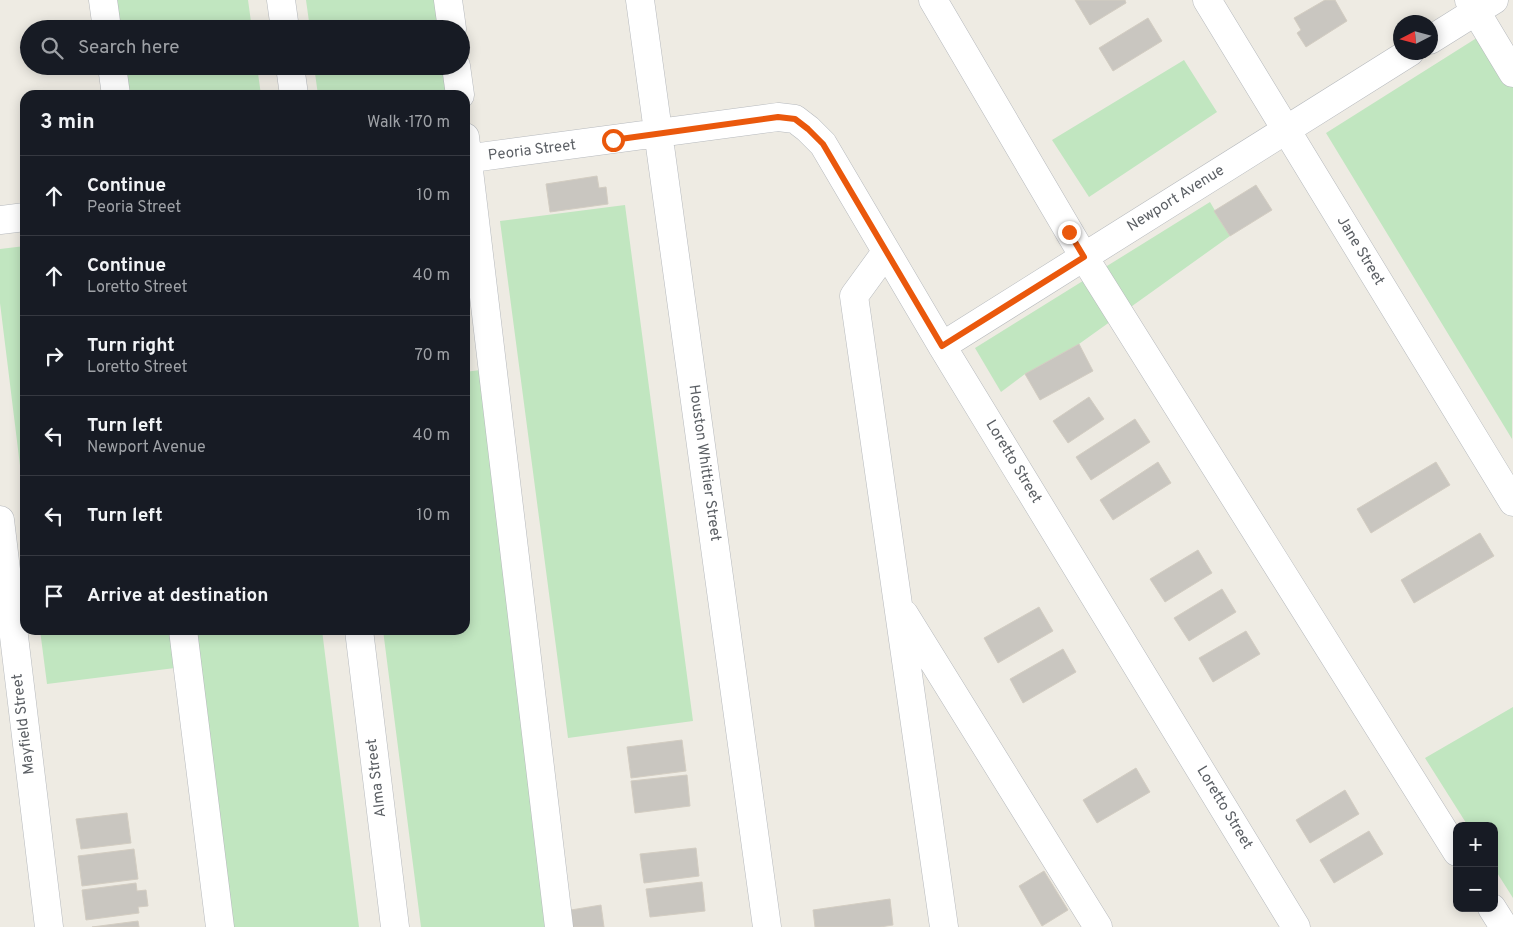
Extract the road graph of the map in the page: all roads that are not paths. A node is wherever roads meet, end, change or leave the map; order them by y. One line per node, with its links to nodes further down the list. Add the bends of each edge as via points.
1 (103, 0): 8 (street)
2 (281, 0): 9 (street)
3 (448, 0): 10 (street)
4 (640, 0): 21 (street, Houston Whittier Street)
5 (933, 0): 27 (street)
6 (1207, 0): 20 (street, Jane Street)
7 (1480, 4): 11 (street); 13 (street)
8 (106, 20)
9 (284, 20)
10 (451, 20)
11 (1438, 34)
12 (1397, 60): 20 (street, Newport Avenue)
13 (1513, 73)
14 (113, 75): 17 (street)
15 (291, 75): 18 (street)
16 (457, 75): 19 (street)
17 (115, 90)
18 (293, 90)
19 (459, 90)
20 (1286, 130): 27 (street, Newport Avenue); 29 (street, Jane Street)
21 (659, 134): 22 (street, Peoria Street); 26 (street, Loretto Street, via 778,117 795,119 823,144); 40 (street, Houston Whittier Street)
22 (470, 152)
23 (470, 185): 39 (street)
24 (20, 218): 25 (street)
25 (0, 220)
26 (886, 252): 28 (street, Loretto Street); 31 (street, via 854,296)
27 (1084, 257): 28 (street, Newport Avenue); 34 (street)
28 (942, 346): 43 (street, Loretto Street)
29 (1513, 502)
30 (0, 520): 36 (street, Mayfield Street)
31 (898, 604): 41 (street); 42 (street)
32 (184, 635): 37 (street)
33 (360, 635): 38 (street, Alma Street)
34 (1453, 846)
35 (1495, 912): 44 (street)
36 (48, 927)
37 (220, 927)
38 (395, 927)
39 (559, 927)
40 (767, 927)
41 (944, 927)
42 (1098, 927)
43 (1296, 927)
44 (1504, 927)

